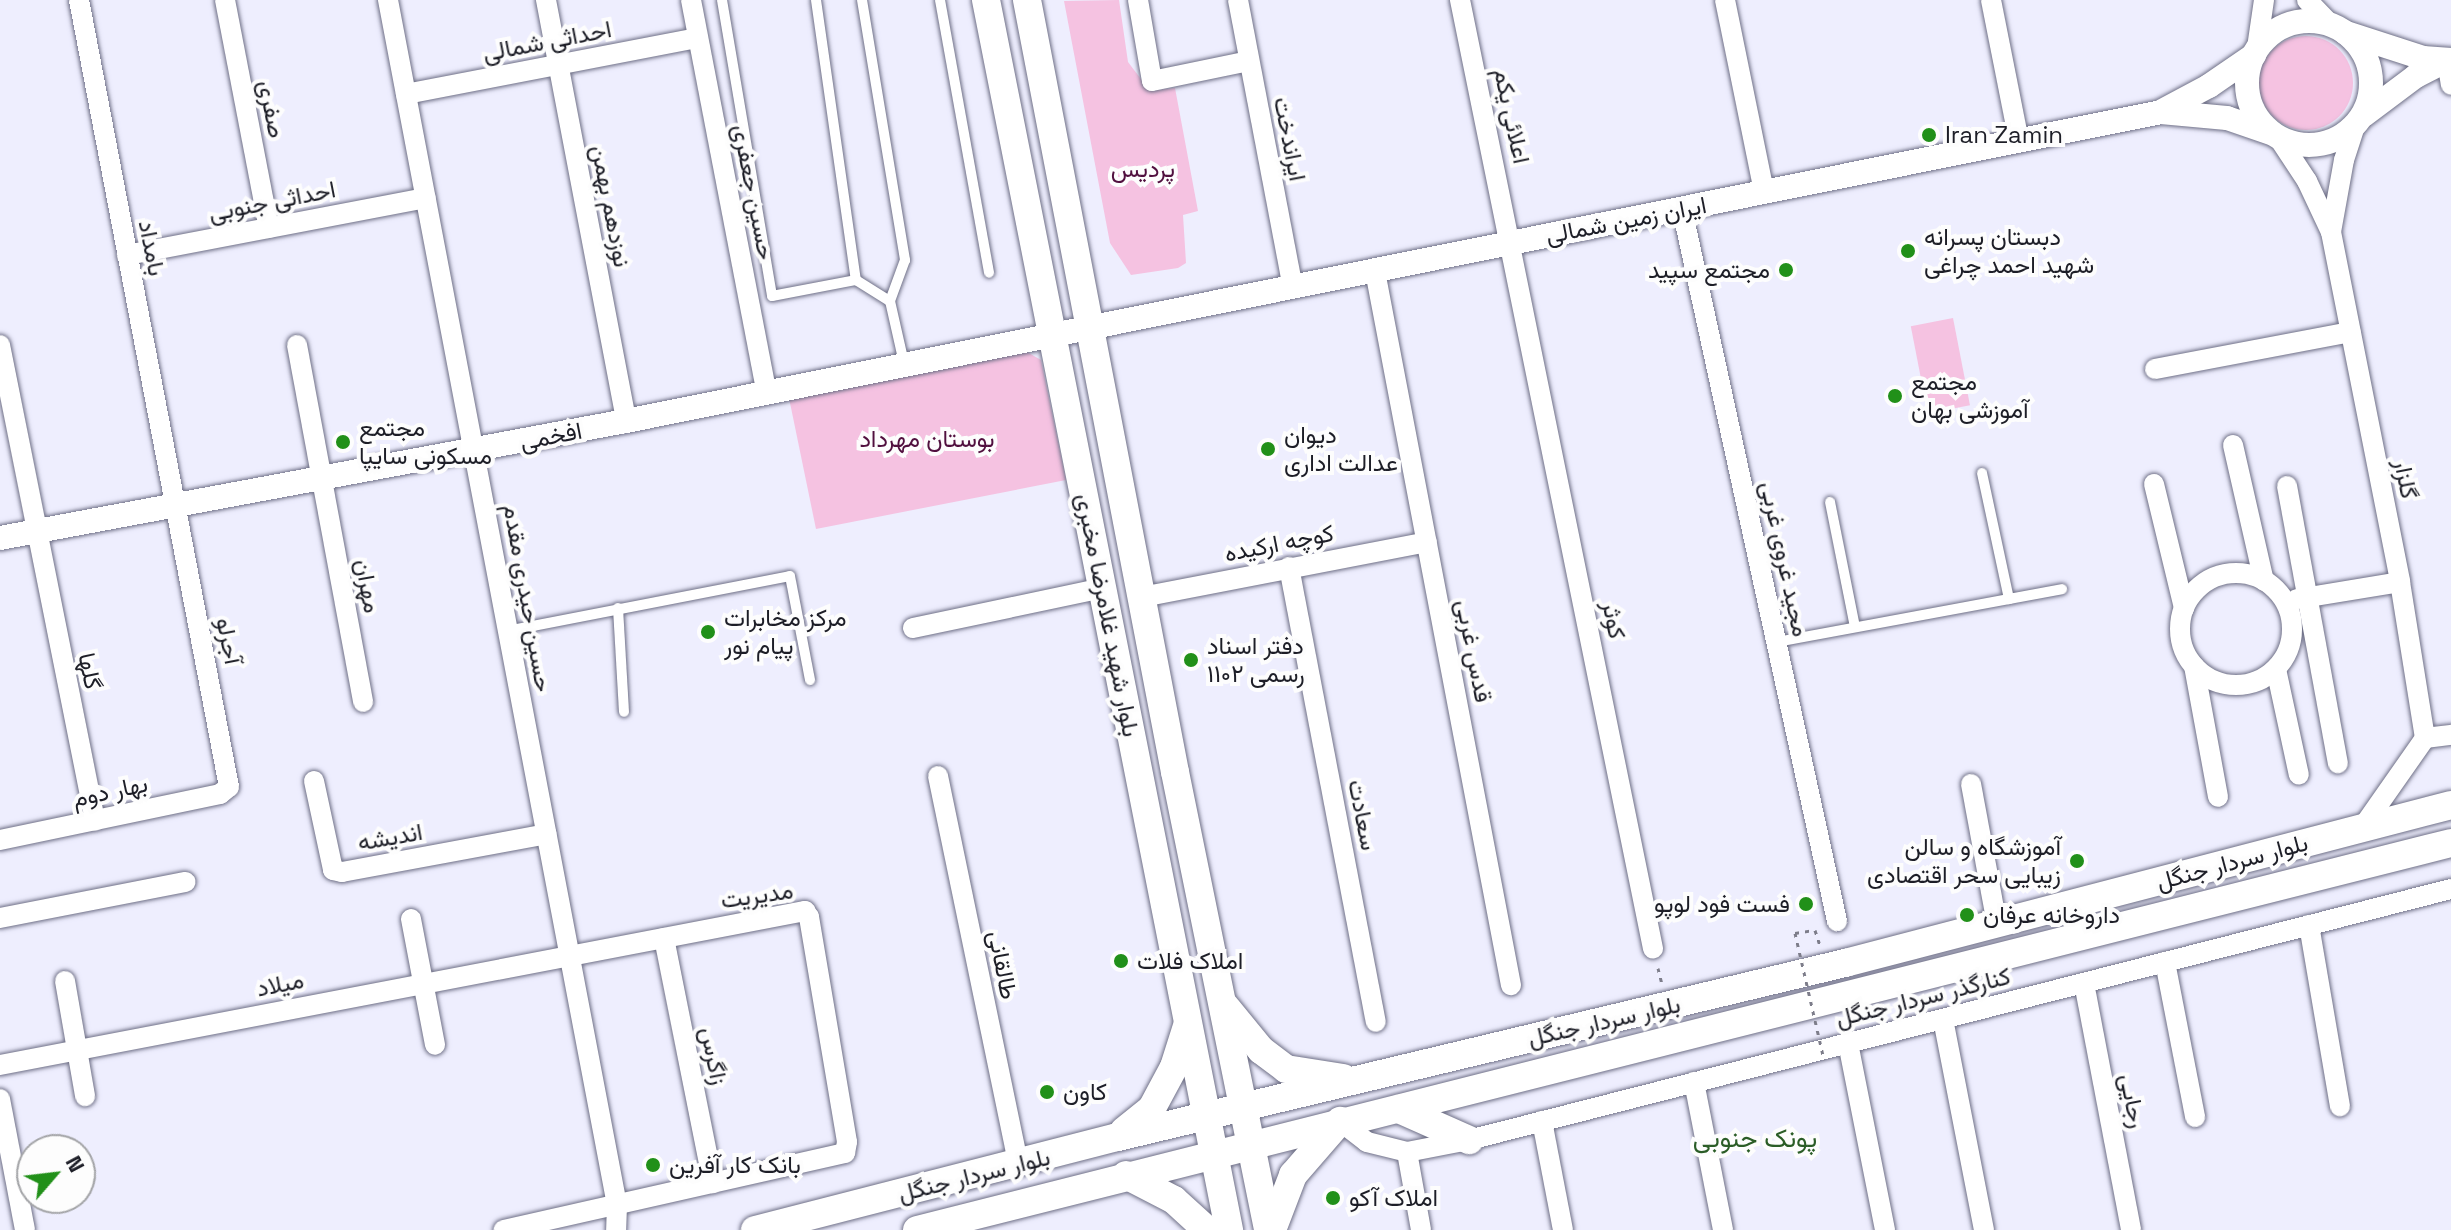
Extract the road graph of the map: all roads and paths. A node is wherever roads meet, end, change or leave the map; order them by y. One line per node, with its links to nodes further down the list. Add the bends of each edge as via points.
1 (79, 0): 37 (street, بامداد)
2 (225, 0): 34 (street, صفری)
3 (388, 0): 26 (street, حسین حیدری مقدم)
4 (546, 0): 24 (street, نوزدهم بهمن)
5 (691, 0): 20 (street, حسین جعفری)
6 (722, 0): 40 (lane, via 772,296)
7 (816, 0): 40 (lane)
8 (862, 0): 42 (lane, via 905,260)
9 (940, 0): 39 (lane)
10 (986, 0): 45 (main road, بلوار شهید غلامرضا مخبری)
11 (1027, 0): 43 (main road, بلوار شهید غلامرضا مخبری)
12 (1138, 0): 23 (street, via 1152,81)
13 (1238, 0): 23 (street, ایراندخت)
14 (1460, 0): 36 (street, اعلائی یکم)
15 (1725, 0): 31 (street)
16 (1991, 0): 30 (street)
17 (2264, 0): 21 (street)
18 (2307, 0): 19 (street)
19 (2338, 29): 21 (street, via 2311,21 2290,23 2271,33); 22 (street, via 2423,58); 28 (street, via 2367,63 2371,83)
20 (698, 38): 24 (street, احداثی شمالی); 50 (street, حسین جعفری)
21 (2255, 52): 27 (street, ایران زمین شمالی); 29 (street, via 2246,86 2250,105)
22 (2449, 60): 25 (street); 28 (street, via 2400,87)
23 (1249, 61): 41 (street, ایراندخت)
24 (558, 65): 26 (street, احداثی شمالی); 51 (street, نوزدهم بهمن)
25 (2451, 85)
26 (406, 94): 32 (street, حسین حیدری مقدم)
27 (2161, 112): 29 (street, ایران زمین شمالی, via 2227,118); 30 (street, ایران زمین شمالی)
28 (2359, 120): 29 (street, via 2328,143 2310,146); 35 (street, via 2344,160)
29 (2274, 135): 35 (street, via 2307,181)
30 (2019, 141): 31 (street, ایران زمین شمالی)
31 (1764, 192): 33 (street, ایران زمین شمالی)
32 (426, 198): 34 (street, احداثی جنوبی); 53 (street, حسین حیدری مقدم)
33 (1682, 209): 36 (street, ایران زمین شمالی); 77 (street, مجید غروی غربی)
34 (269, 228): 37 (street, احداثی جنوبی)
35 (2331, 232): 44 (street, گلزار)
36 (1512, 243): 38 (street, ایران زمین شمالی); 107 (street, کوثر)
37 (127, 255): 59 (street, بامداد)
38 (1375, 271): 41 (street, ایران زمین شمالی); 62 (street, قدس غربی)
39 (989, 273)
40 (856, 280): 42 (lane)
41 (1293, 287): 43 (street, ایران زمین شمالی)
42 (890, 301): 48 (lane)
43 (1092, 328): 45 (street, ایران زمین شمالی); 68 (main road, بلوار شهید غلامرضا مخبری)
44 (2351, 332): 49 (street); 65 (street, گلزار)
45 (1053, 335): 48 (street, افخمی); 66 (main road, بلوار شهید غلامرضا مخبری)
46 (0, 345): 60 (street, گلها)
47 (297, 345): 55 (street, مهران)
48 (904, 365): 50 (street, افخمی)
49 (2155, 369)
50 (767, 393): 51 (street, افخمی)
51 (626, 421): 53 (street, افخمی)
52 (2233, 445): 64 (street)
53 (475, 450): 55 (street, افخمی); 76 (street, حسین حیدری مقدم)
54 (1982, 473): 70 (lane)
55 (322, 479): 59 (street, افخمی); 81 (street, مهران)
56 (2154, 484): 73 (street)
57 (2287, 486): 69 (street)
58 (1830, 502): 74 (lane)
59 (175, 506): 60 (street, افخمی); 90 (street, آجرلو)
60 (34, 531): 61 (street, افخمی); 93 (street, گلها)
61 (0, 538)
62 (1427, 542): 63 (street, کوچه ارکیده); 113 (street, قدس غربی)
63 (1289, 567): 68 (street, کوچه ارکیده); 118 (street, سعادت)
64 (2264, 581): 71 (street); 73 (street, via 2246,574 2209,580)
65 (2400, 582): 69 (street); 84 (street, گلزار)
66 (1103, 588): 75 (street); 117 (main road, بلوار شهید غلامرضا مخبری)
67 (2062, 589): 70 (lane)
68 (1142, 597): 114 (main road, بلوار شهید غلامرضا مخبری)
69 (2307, 597): 71 (street); 85 (street)
70 (2009, 599): 74 (lane)
71 (2285, 602): 79 (street, via 2292,637)
72 (618, 608): 76 (lane); 80 (lane, via 790,576); 82 (lane)
73 (2184, 608): 78 (street, via 2181,638)
74 (1855, 627): 77 (lane)
75 (913, 628)
76 (507, 631): 95 (street, حسین حیدری مقدم)
77 (1777, 642): 102 (street, مجید غروی غربی)
78 (2194, 666): 79 (street, via 2208,678 2244,685); 91 (street)
79 (2276, 669): 86 (street)
80 (810, 680)
81 (363, 702)
82 (624, 712)
83 (2451, 735): 84 (street)
84 (2425, 738): 94 (street)
85 (2338, 763)
86 (2299, 775)
87 (938, 776): 140 (street, طالقانی)
88 (314, 781): 95 (street, اندیشه, via 333,870)
89 (1971, 784): 103 (street)
90 (229, 787): 93 (street, بهار دوم, via 220,794)
91 (2218, 797)
92 (2451, 805): 94 (main road, بلوار سردار جنگل)
93 (95, 821): 96 (street, بهار دوم)
94 (2362, 828): 103 (main road, بلوار سردار جنگل)
95 (547, 834): 108 (street, حسین حیدری مقدم)
96 (0, 840)
97 (2451, 843): 130 (main road, بلوار سردار جنگل)
98 (186, 882): 100 (street)
99 (2451, 889): 104 (street, کنارگذر سردار جنگل)
100 (0, 918)
101 (411, 919): 111 (street)
102 (1837, 921)
103 (1997, 924): 115 (main road, بلوار سردار جنگل)
104 (2309, 925): 109 (street, کنارگذر سردار جنگل); 128 (street)
105 (1815, 930): 122 (path, bridge, via 1795,933)
106 (664, 938): 108 (street, مدیریت); 142 (street, زاگرس); 142 (street, مدیریت, via 805,911 809,917 845,1153)
107 (1653, 949): 115 (path)
108 (570, 955): 111 (street, میلاد); 143 (street, حسین حیدری مقدم)
109 (2165, 962): 112 (street, کنارگذر سردار جنگل); 132 (street)
110 (65, 981): 121 (street)
111 (424, 983): 120 (street); 121 (street, میلاد)
112 (2084, 983): 116 (street, کنارگذر سردار جنگل); 157 (street, رجایی)
113 (1511, 985)
114 (1218, 996): 124 (main road, via 1240,1028 1286,1069); 129 (main road, بلوار شهید غلامرضا مخبری)
115 (1667, 1006): 124 (main road, بلوار سردار جنگل)
116 (1943, 1019): 119 (street, کنارگذر سردار جنگل); 156 (street)
117 (1188, 1021): 131 (main road, بلوار شهید غلامرضا مخبری); 135 (main road, via 1174,1067 1152,1108)
118 (1376, 1022)
119 (1848, 1043): 125 (street, کنارگذر سردار جنگل); 155 (street)
120 (435, 1045)
121 (77, 1049): 123 (street, میلاد); 126 (street)
122 (1824, 1060)
123 (0, 1065)
124 (1356, 1080): 129 (main road, بلوار سردار جنگل)
125 (1694, 1082): 134 (street, کنارگذر سردار جنگل); 154 (street)
126 (85, 1096)
127 (0, 1099): 144 (street)
128 (2340, 1106)
129 (1242, 1107): 131 (main road, بلوار سردار جنگل); 137 (main road, بلوار شهید غلامرضا مخبری)
130 (1399, 1109): 133 (main road, بلوار سردار جنگل); 136 (main road)
131 (1207, 1115): 135 (main road, بلوار سردار جنگل); 139 (main road, بلوار شهید غلامرضا مخبری)
132 (2195, 1117)
133 (1340, 1121): 137 (main road, بلوار سردار جنگل); 138 (street, via 1367,1142); 151 (main road, via 1293,1175)
134 (1542, 1121): 136 (street, کنارگذر سردار جنگل); 153 (street)
135 (1118, 1137): 140 (main road, بلوار سردار جنگل)
136 (1469, 1140): 138 (street, کنارگذر سردار جنگل)
137 (1250, 1146): 139 (main road, بلوار سردار جنگل); 151 (main road, بلوار شهید غلامرضا مخبری)
138 (1407, 1152): 152 (street)
139 (1214, 1154): 141 (main road, بلوار سردار جنگل); 150 (main road, بلوار شهید غلامرضا مخبری)
140 (1018, 1164): 147 (main road, بلوار سردار جنگل)
141 (1126, 1175): 148 (main road, بلوار سردار جنگل); 149 (main road, via 1174,1200)
142 (713, 1183): 143 (street)
143 (617, 1205): 145 (street); 146 (street, حسین حیدری مقدم)
144 (25, 1230)
145 (504, 1230)
146 (616, 1230)
147 (755, 1230)
148 (917, 1230)
149 (1207, 1230)
150 (1229, 1230)
151 (1270, 1230)
152 (1421, 1230)
153 (1563, 1230)
154 (1723, 1230)
155 (1885, 1230)
156 (1984, 1230)
157 (2131, 1230)

